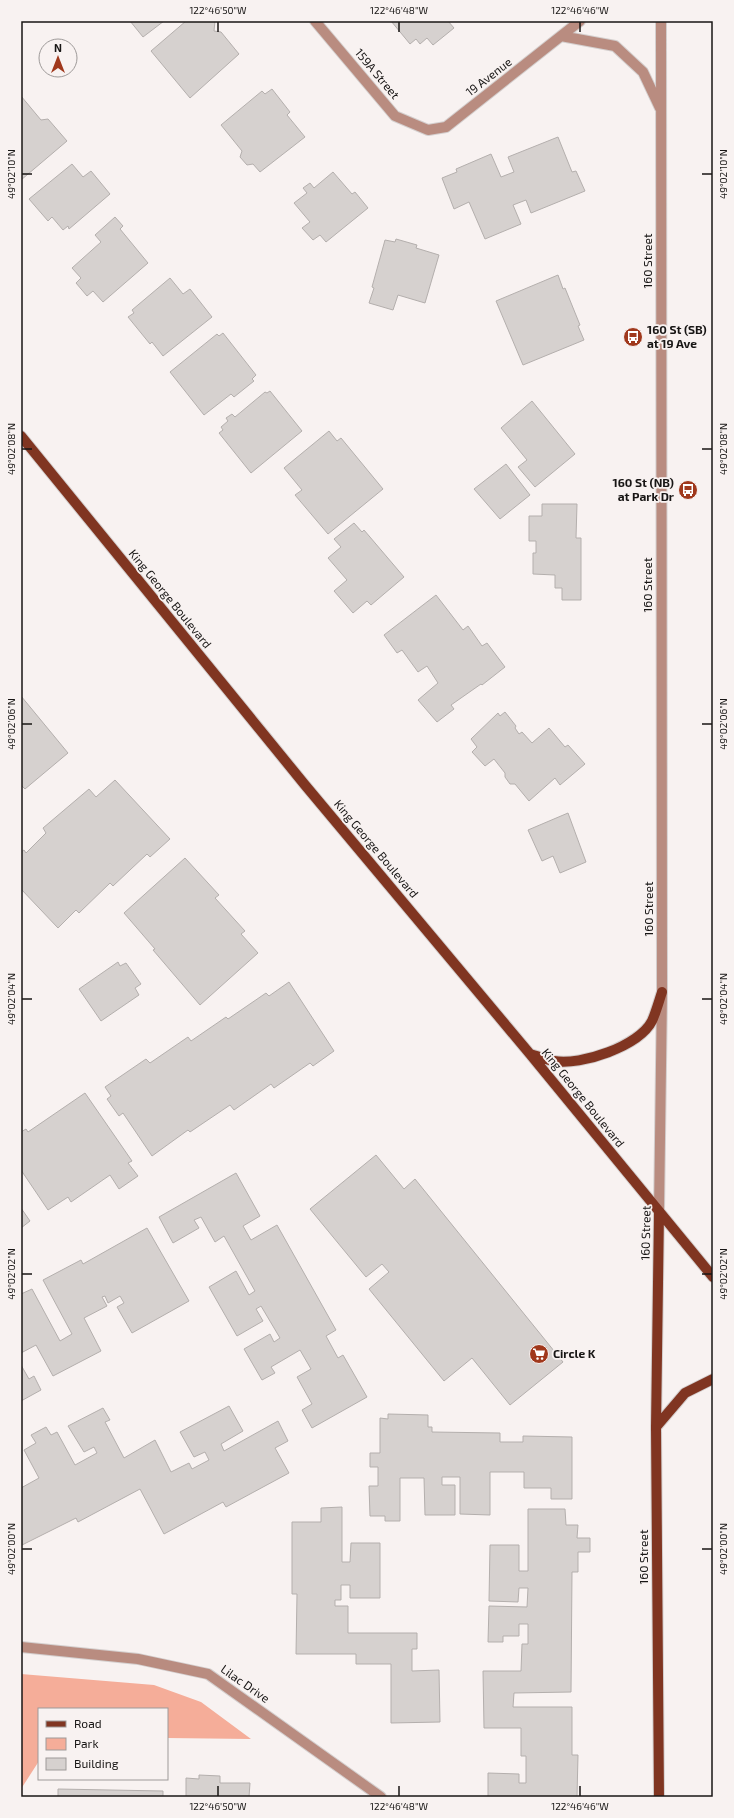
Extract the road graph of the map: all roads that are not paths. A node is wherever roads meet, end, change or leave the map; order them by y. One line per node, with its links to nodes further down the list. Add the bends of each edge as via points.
1 (315, 21): 6 (street, 159A Street, via 395,116)
2 (580, 21): 4 (street, 19 Avenue)
3 (661, 21): 5 (street, 160 Street)
4 (561, 36): 5 (street, via 616,46 643,72); 6 (street, 19 Avenue, via 446,127)
5 (661, 112): 8 (street, 160 Street)
6 (428, 130)
7 (21, 436): 9 (main road, King George Boulevard, via 305,785)
8 (662, 992): 9 (main road, via 652,1022 633,1040 604,1054 581,1061 554,1062); 10 (street, 160 Street)
9 (530, 1054): 10 (main road, King George Boulevard)
10 (659, 1212): 11 (main road, King George Boulevard); 13 (main road, 160 Street)
11 (713, 1277)
12 (713, 1379): 13 (main road, via 685,1393)
13 (656, 1427): 16 (main road, 160 Street)
14 (21, 1647): 15 (street, Lilac Drive, via 138,1659 208,1674)
15 (382, 1797)
16 (659, 1797)

